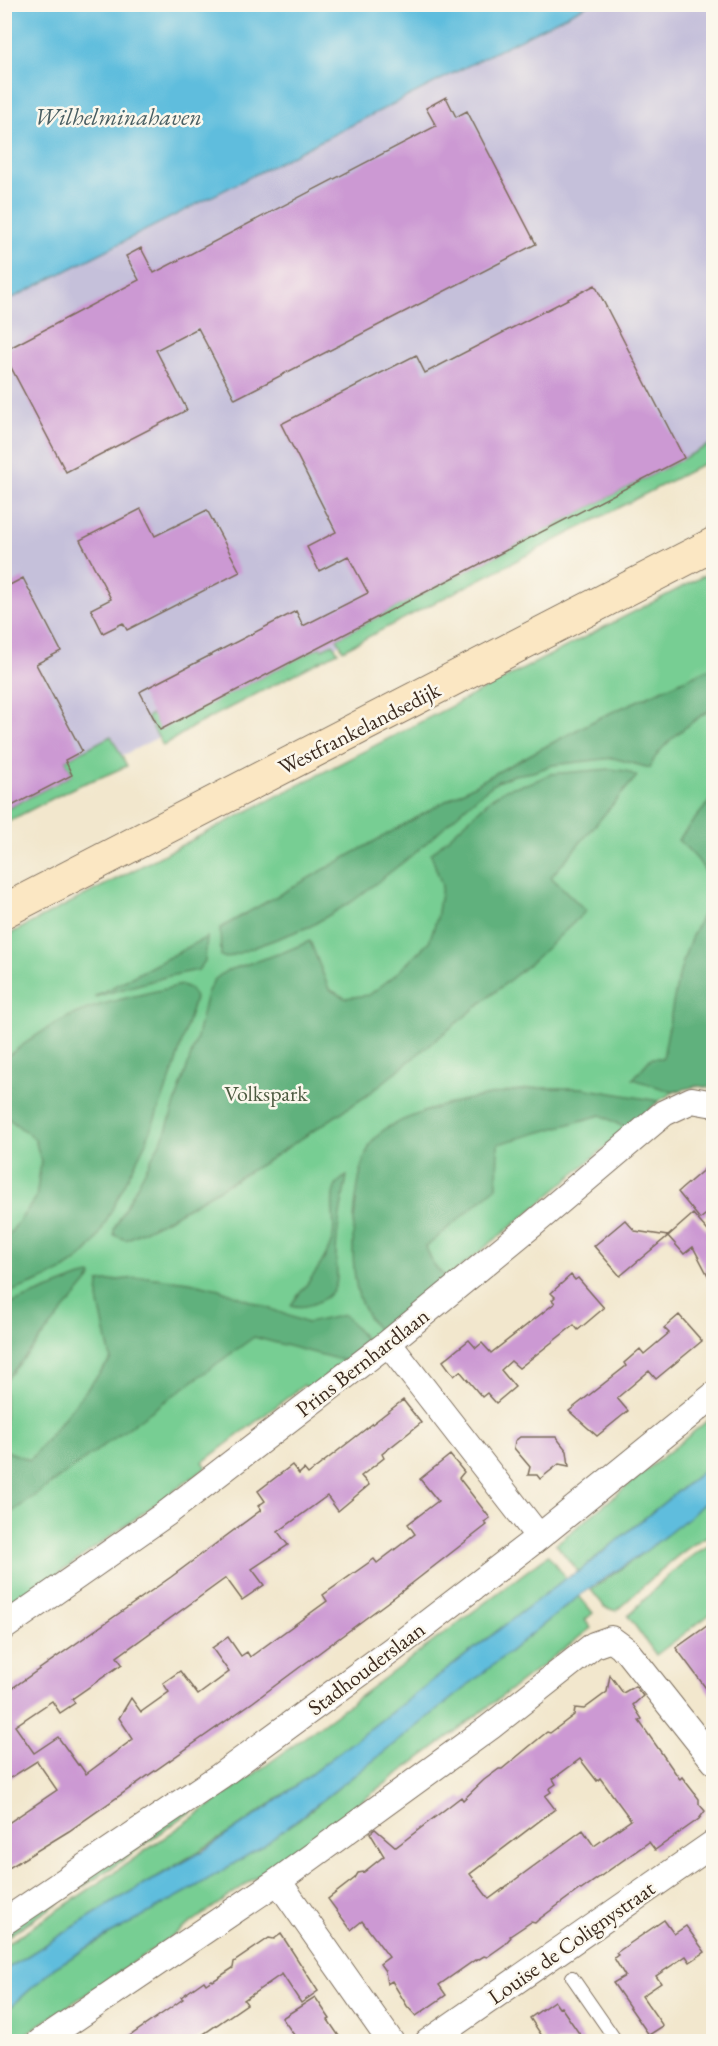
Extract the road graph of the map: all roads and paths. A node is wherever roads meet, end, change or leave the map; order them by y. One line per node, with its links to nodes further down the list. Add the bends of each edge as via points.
1 (714, 544): 2 (street, Westfrankelandsedijk)
2 (4, 911)
3 (714, 1104): 4 (street, Prins Bernhardlaan, via 692,1100 664,1113)
4 (388, 1343): 6 (street); 7 (street, Prins Bernhardlaan, via 166,1513)
5 (714, 1395): 6 (street, Stadhouderslaan)
6 (539, 1537): 11 (street, Stadhouderslaan, via 220,1776)
7 (4, 1628)
8 (714, 1761): 10 (street, via 626,1650 611,1639 594,1645 490,1727)
9 (714, 1843): 15 (street, Louise de Colignystraat)
10 (278, 1881): 13 (street); 14 (street)
11 (4, 1922)
12 (572, 1977): 16 (lane)
13 (40, 2042)
14 (391, 2042)
15 (428, 2042)
16 (617, 2042)

